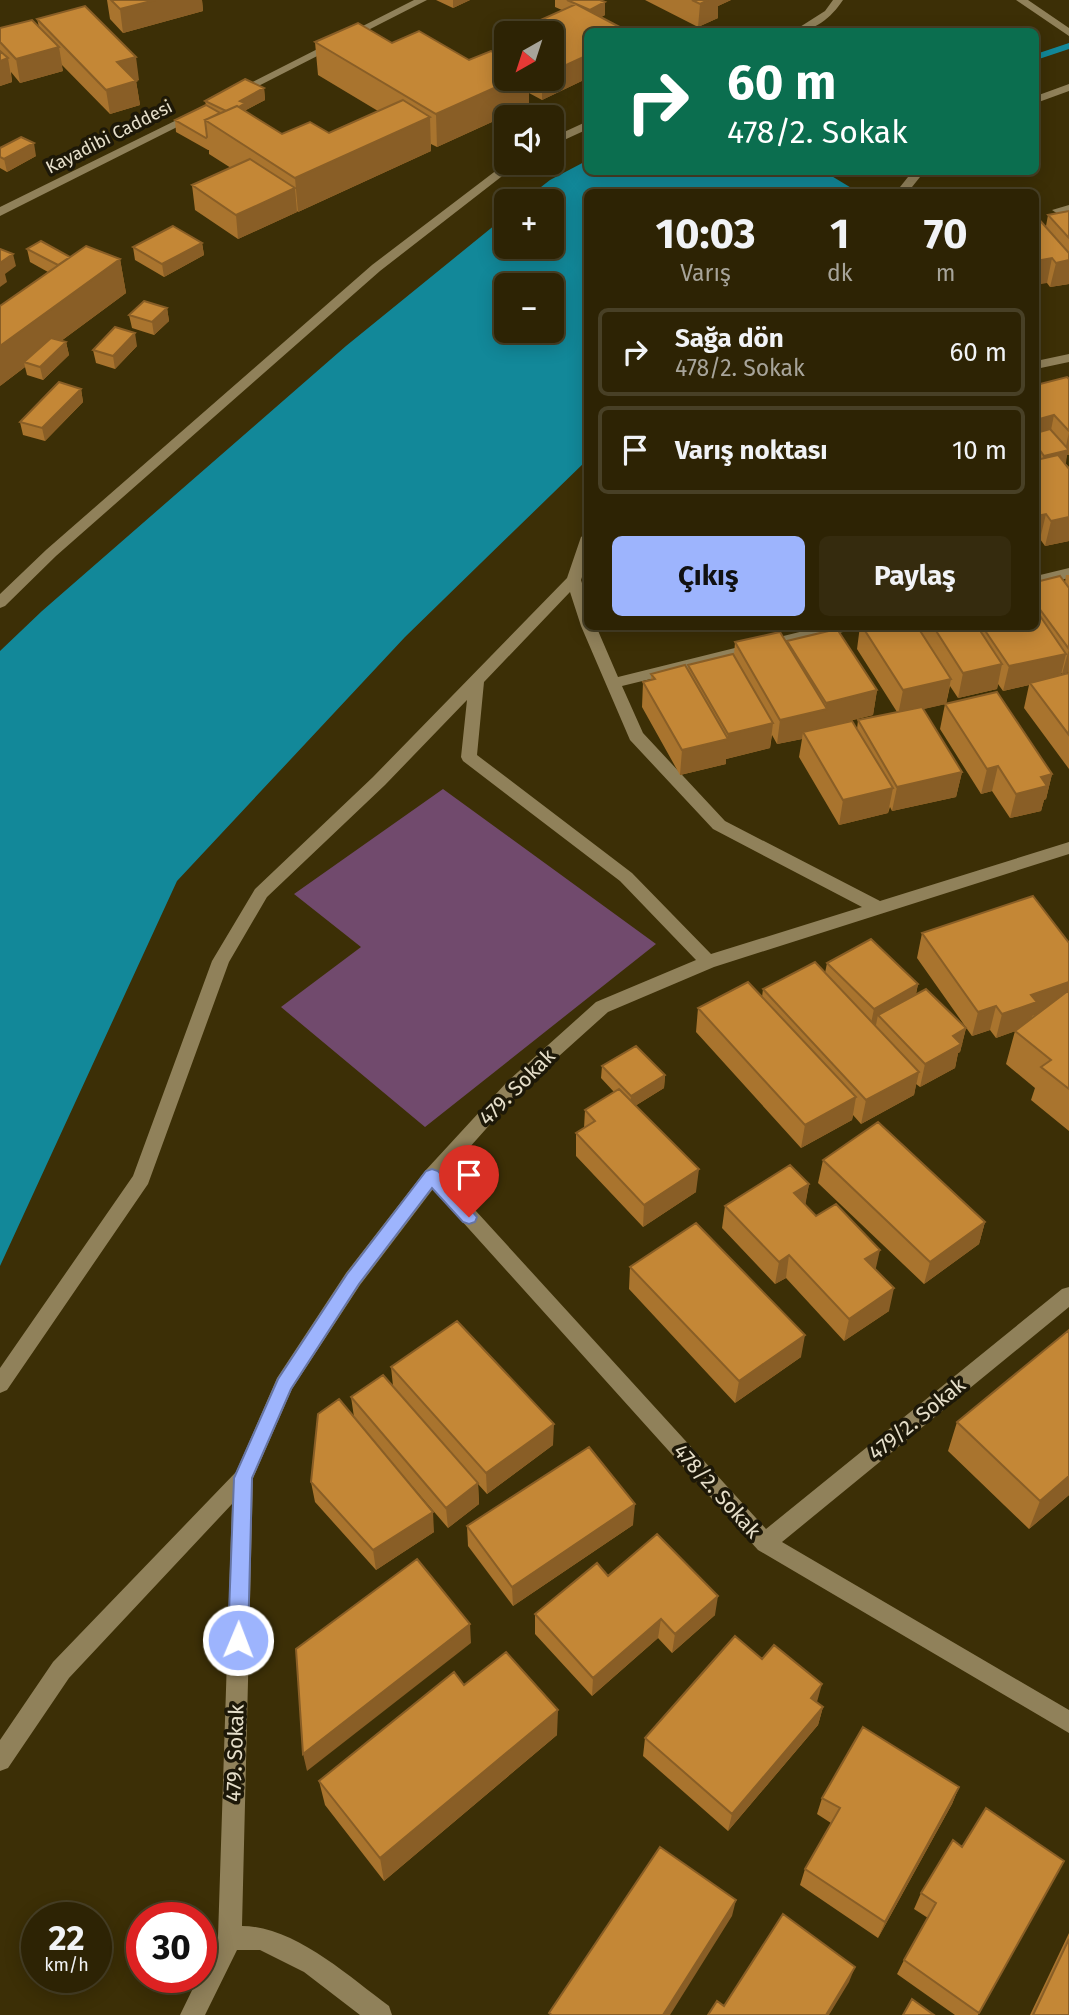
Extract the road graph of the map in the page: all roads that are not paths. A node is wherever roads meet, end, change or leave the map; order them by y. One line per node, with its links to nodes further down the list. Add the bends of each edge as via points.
1 (422, 0): 8 (street)
2 (838, 0): 4 (street, via 829,13)
3 (1021, 0): 5 (street)
4 (804, 28)
5 (1069, 33)
6 (1069, 88): 7 (street)
7 (1039, 99)
8 (223, 100)
9 (211, 106): 15 (street, Kayadibi Caddesi)
10 (584, 127): 11 (street)
11 (564, 137)
12 (497, 175): 22 (street, via 376,268)
13 (916, 175): 14 (street)
14 (904, 189)
15 (0, 212)
16 (1069, 358): 17 (street)
17 (1039, 364)
18 (584, 549): 21 (street)
19 (1069, 573): 20 (street)
20 (1039, 579)
21 (574, 580): 23 (street); 26 (street)
22 (0, 603)
23 (584, 613)
24 (590, 630): 27 (street)
25 (831, 630): 27 (street)
26 (477, 679): 30 (street, via 469,757 626,877); 33 (street, via 261,893 221,961 141,1179)
27 (613, 683): 29 (street, via 636,736 719,825)
28 (1069, 848): 29 (street, 479. Sokak)
29 (876, 906): 30 (street, 479. Sokak)
30 (708, 962): 31 (street, 479. Sokak, via 602,1007 513,1087)
31 (432, 1176): 34 (street, 479. Sokak, via 353,1279 285,1384); 35 (street, 478/2. Sokak)
32 (1069, 1295): 35 (street, 479/2. Sokak)
33 (0, 1384)
34 (243, 1478): 37 (street, via 61,1670); 38 (street, 479. Sokak)
35 (765, 1543): 36 (street, 478/2. Sokak)
36 (1069, 1722)
37 (0, 1760)
38 (230, 1938): 39 (street); 40 (street, via 262,1938 282,1948 312,1964)
39 (192, 2015)
40 (380, 2015)

